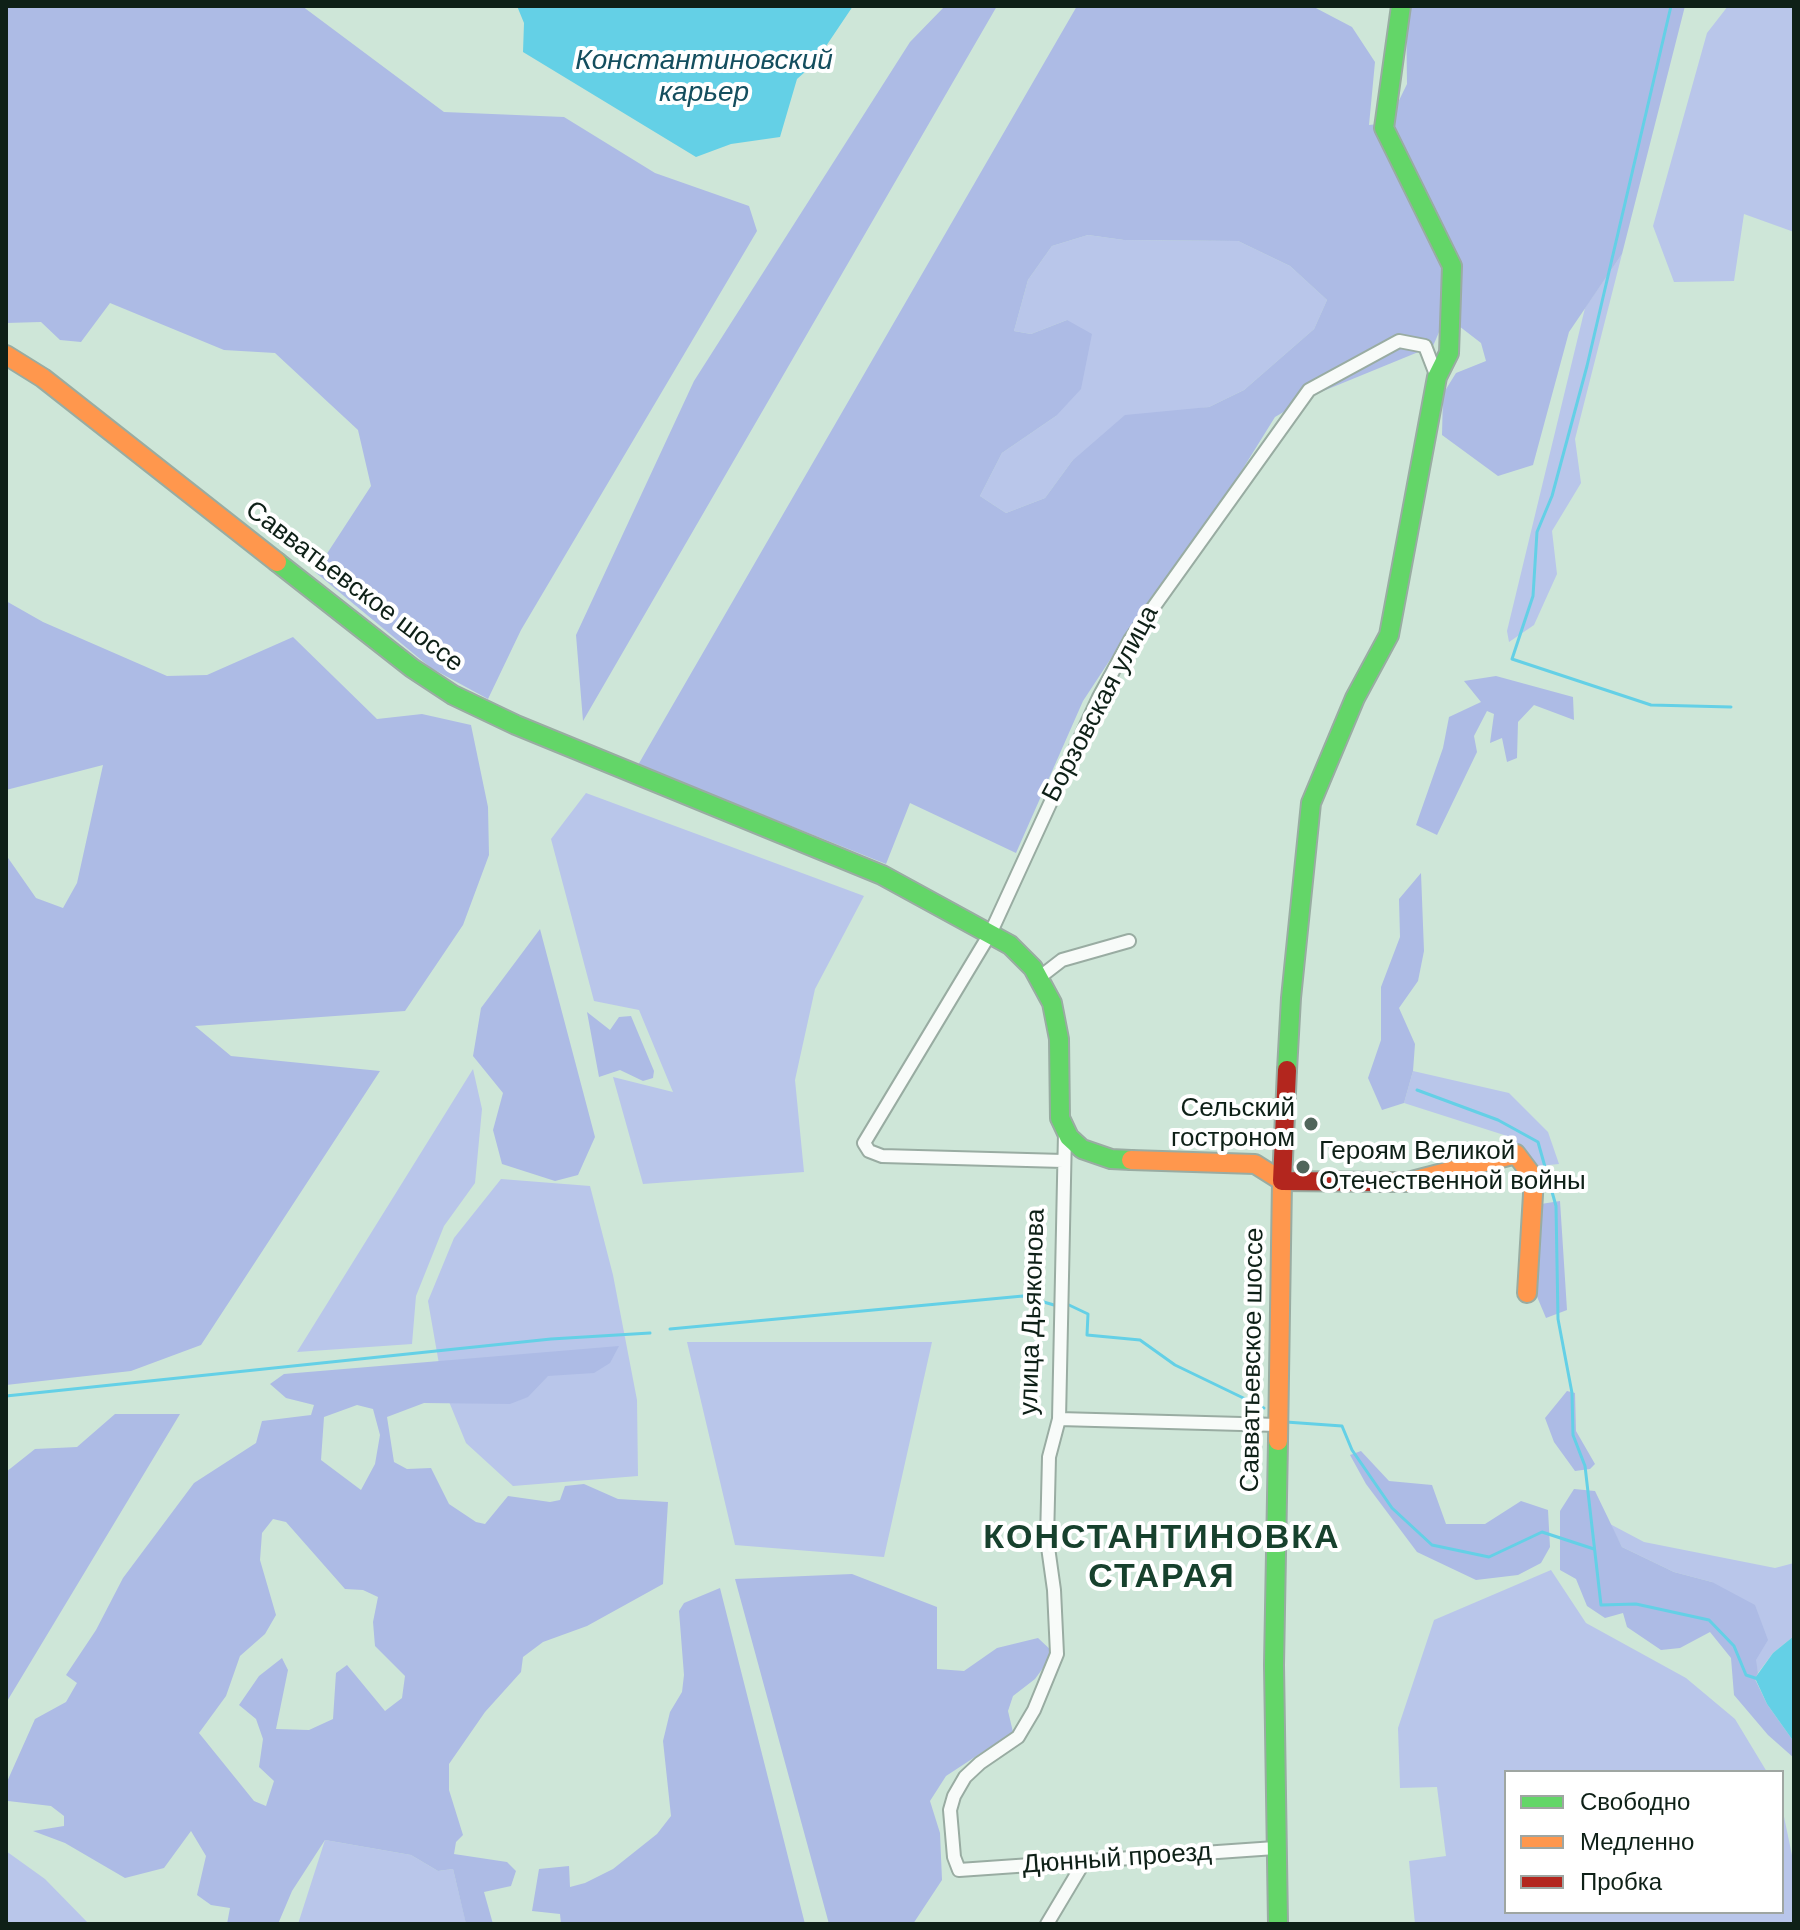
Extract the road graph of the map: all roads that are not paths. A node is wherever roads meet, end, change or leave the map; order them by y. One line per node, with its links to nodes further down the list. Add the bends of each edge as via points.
1 (1401, 6): 3 (main road, Савватьевское шоссе, via 1384,128 1452,266 1449,353)
2 (6, 355): 4 (main road, Савватьевское шоссе, via 43,378 453,695 882,875)
3 (1437, 377): 4 (street, Борзовская улица, via 1425,346 1399,341 1309,390 1130,640); 9 (main road, Савватьевское шоссе, via 1389,635 1355,698 1311,803 1291,998)
4 (991, 932): 6 (main road, улица Дьяконова); 8 (street, Борзовская улица, via 867,1136 866,1149 882,1156)
5 (1129, 941): 6 (street, via 1062,960)
6 (1040, 977): 7 (main road, улица Дьяконова, via 1058,1025)
7 (1065, 1132): 8 (street, улица Дьяконова); 9 (main road, via 1082,1149 1105,1158 1258,1165)
8 (1063, 1161): 11 (street, улица Дьяконова)
9 (1282, 1181): 10 (main road, via 1408,1182 1516,1154 1534,1178); 12 (main road, Савватьевское шоссе)
10 (1527, 1293)
11 (1059, 1419): 12 (street); 15 (street, улица Дьяконова, via 1049,1457 1047,1540 1057,1654 1018,1737 980,1763 954,1796 951,1838)
12 (1278, 1425): 13 (main road, Савватьевское шоссе)
13 (1275, 1848): 14 (street, Дюнный проезд); 17 (main road, Савватьевское шоссе)
14 (1084, 1862): 15 (street, Дюнный проезд); 16 (street)
15 (959, 1870)
16 (1047, 1924)
17 (1278, 1924)

